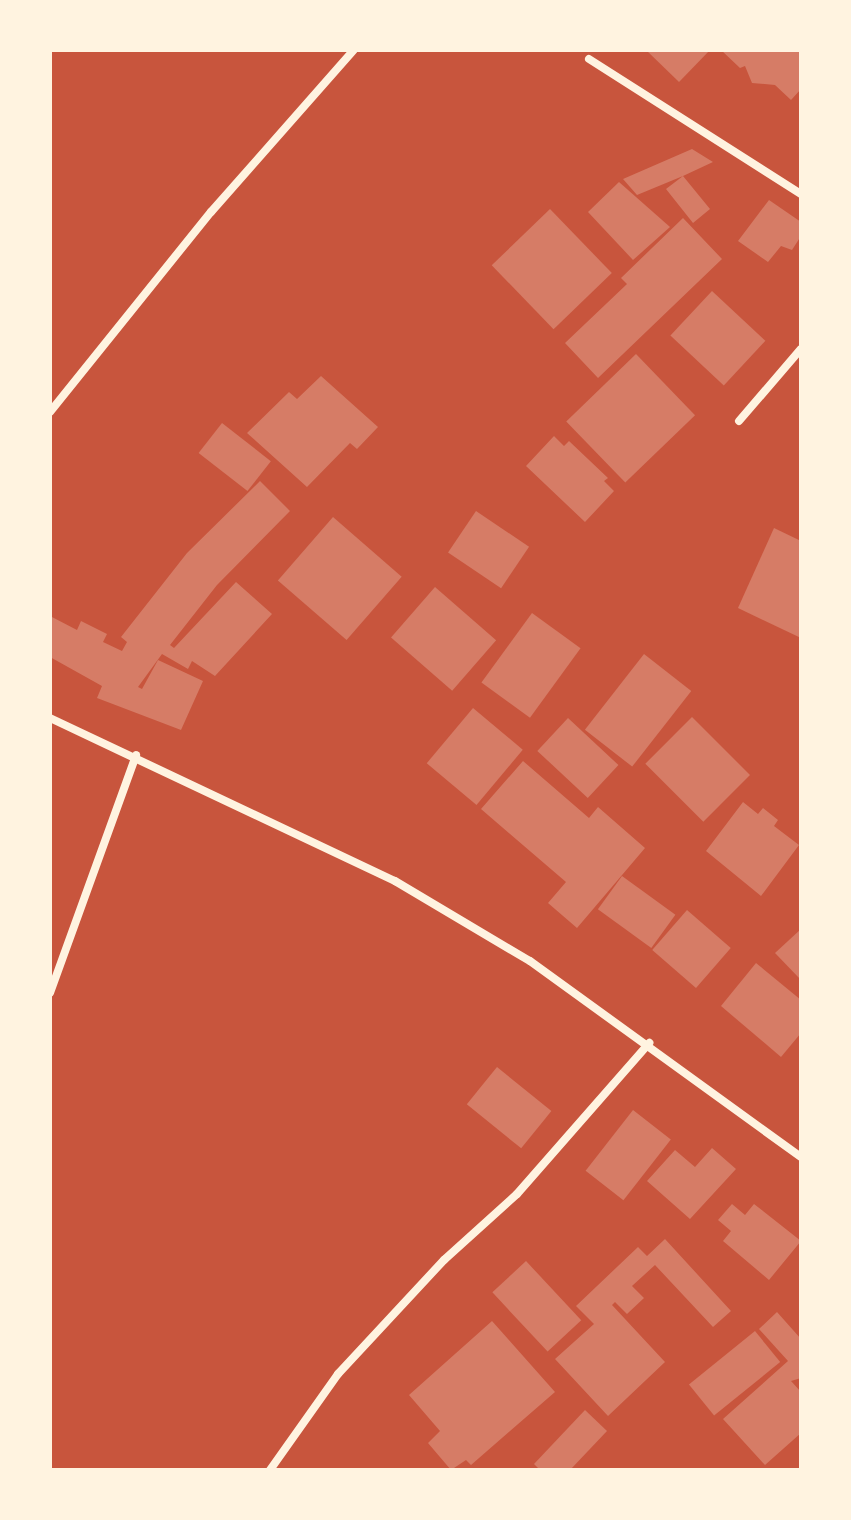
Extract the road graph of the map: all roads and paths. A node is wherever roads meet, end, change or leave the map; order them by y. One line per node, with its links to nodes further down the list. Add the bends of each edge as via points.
1 (354, 50): 5 (street, via 211,212)
2 (589, 59): 3 (street)
3 (801, 194)
4 (801, 349): 6 (street)
5 (50, 412)
6 (739, 421)
7 (50, 718): 8 (street)
8 (136, 755): 9 (street); 10 (street, via 395,881 530,961)
9 (50, 993)
10 (649, 1043): 11 (street); 12 (street, via 517,1194 444,1260 338,1374)
11 (801, 1157)
12 (270, 1470)

